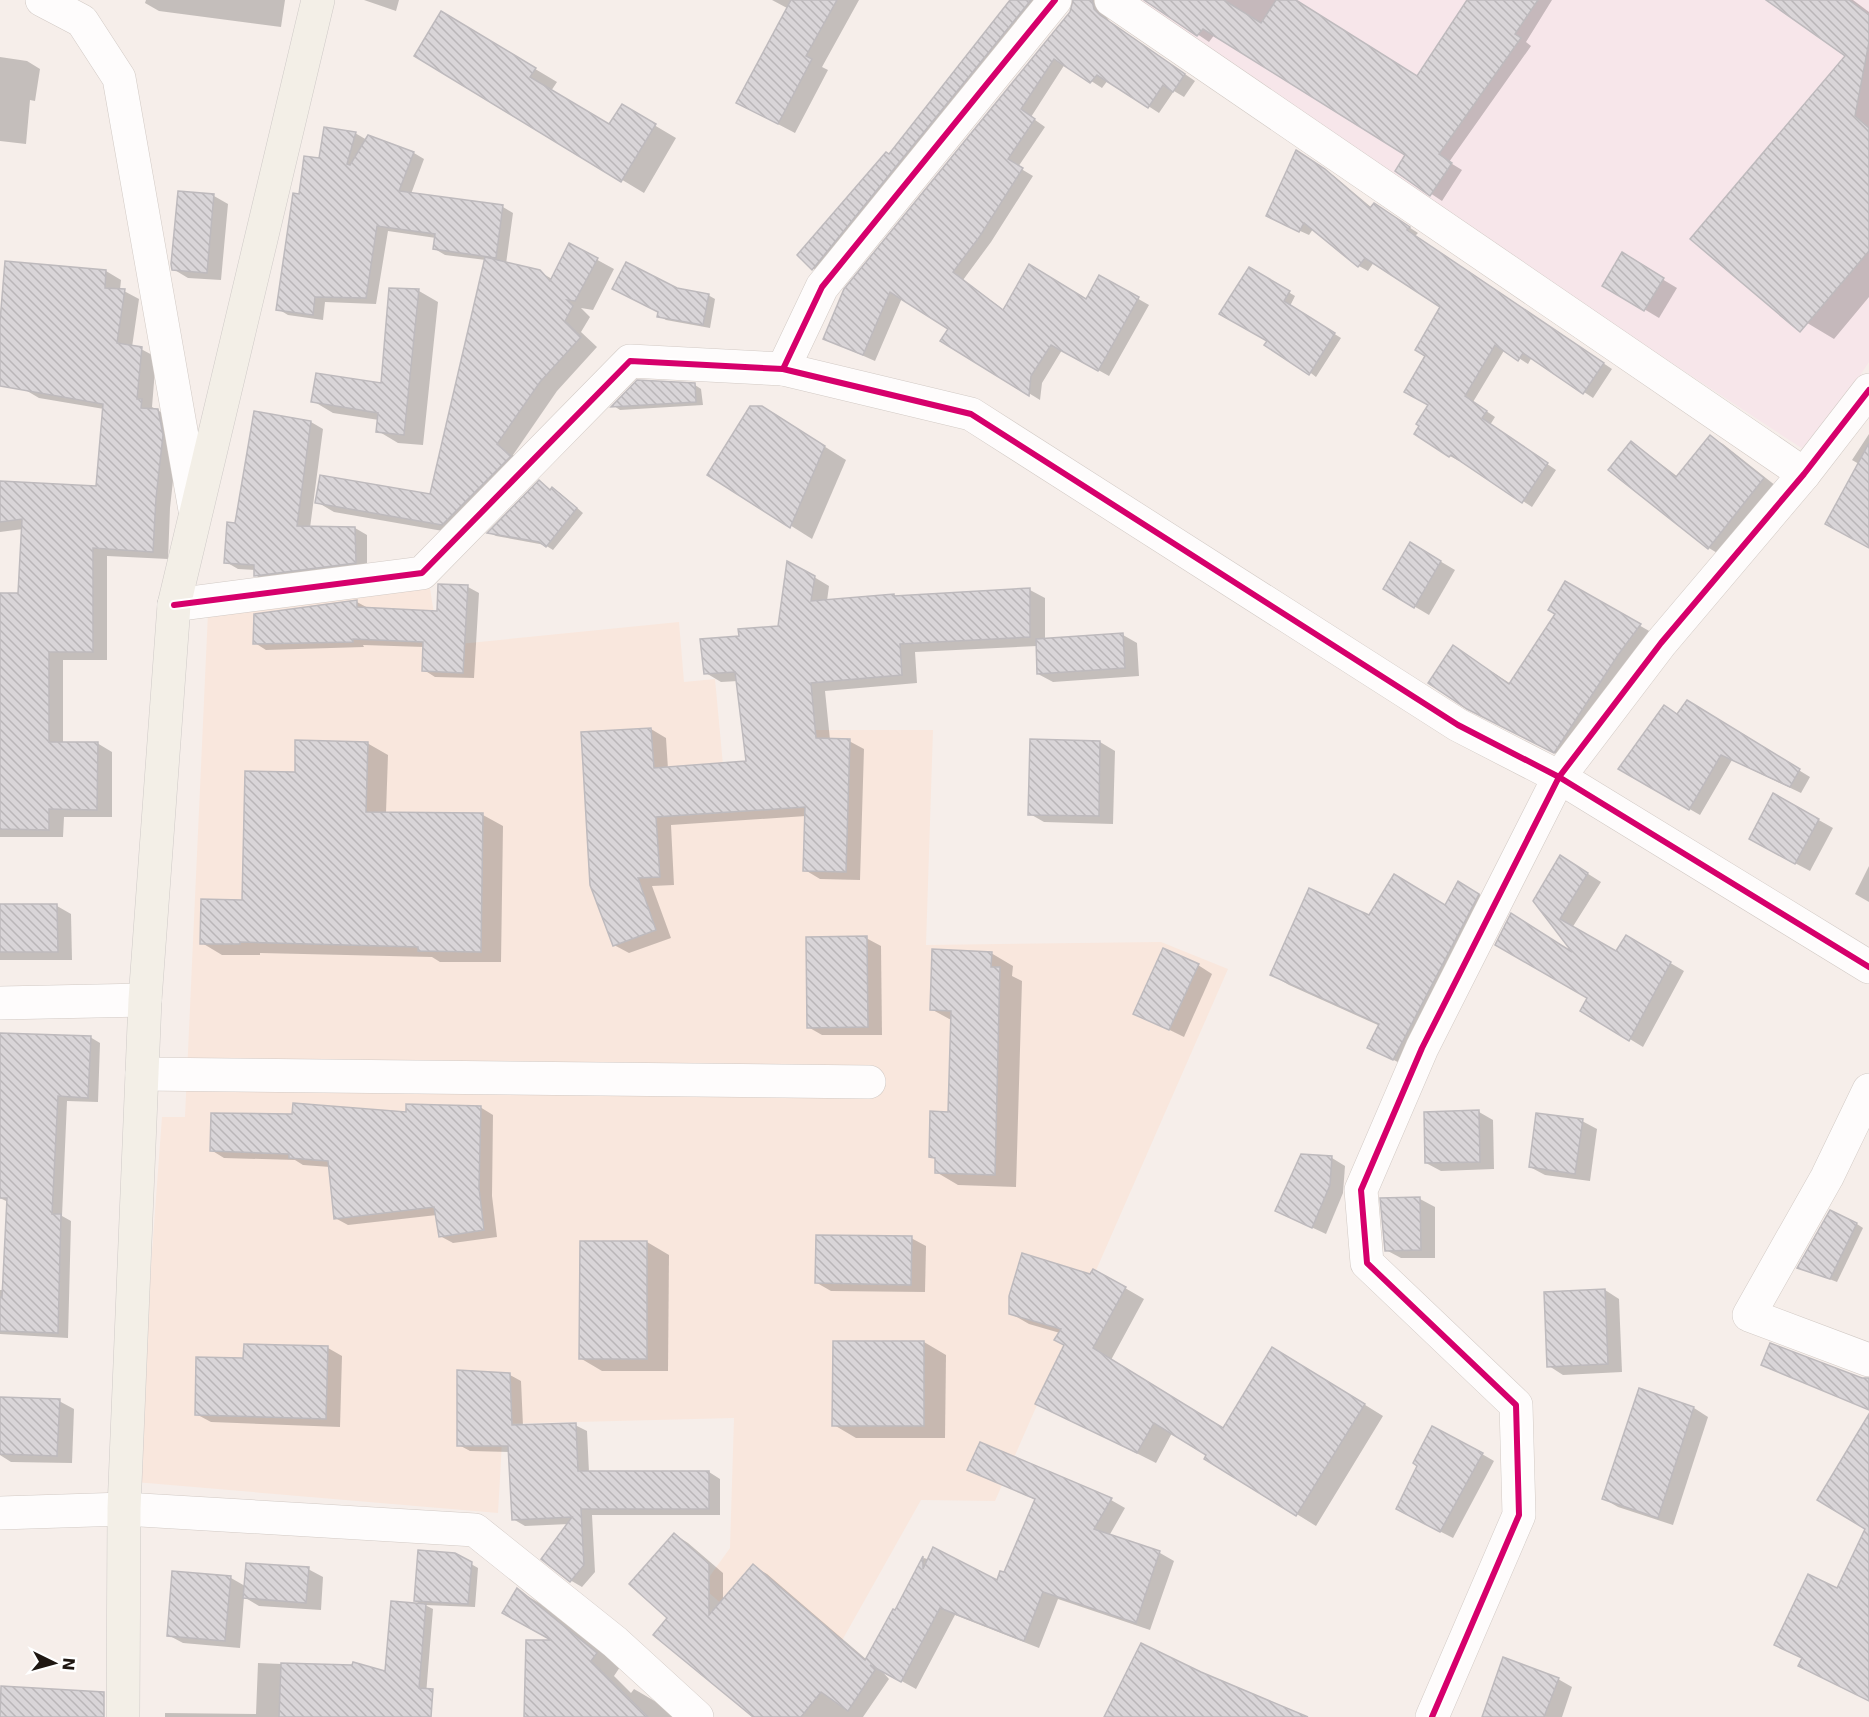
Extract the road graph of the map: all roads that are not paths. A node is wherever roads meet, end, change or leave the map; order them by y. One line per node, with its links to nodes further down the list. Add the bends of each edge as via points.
1 (42, 0): 5 (street)
2 (318, 0): 9 (main road)
3 (1055, 0): 6 (street, via 822,287)
4 (1112, 0): 8 (street)
5 (85, 10): 9 (street, via 119,78)
6 (783, 369): 10 (street, via 630,361 422,573); 11 (street, via 971,414 1458,725)
7 (1869, 390): 8 (street)
8 (1804, 474): 11 (street, via 1661,643)
9 (195, 510): 10 (main road)
10 (174, 605): 13 (main road)
11 (1559, 777): 12 (street); 23 (street, via 1422,1048 1361,1190 1367,1263 1516,1405 1519,1515)
12 (1869, 967)
13 (144, 1000): 14 (street); 15 (main road)
14 (0, 1003)
15 (142, 1074): 16 (street); 19 (main road)
16 (869, 1082)
17 (1869, 1090): 18 (street, via 1827,1177 1749,1315)
18 (1869, 1360)
19 (123, 1509): 20 (street); 21 (main road); 22 (street, via 475,1530 615,1642)
20 (0, 1513)
21 (123, 1717)
22 (697, 1717)
23 (1432, 1717)

